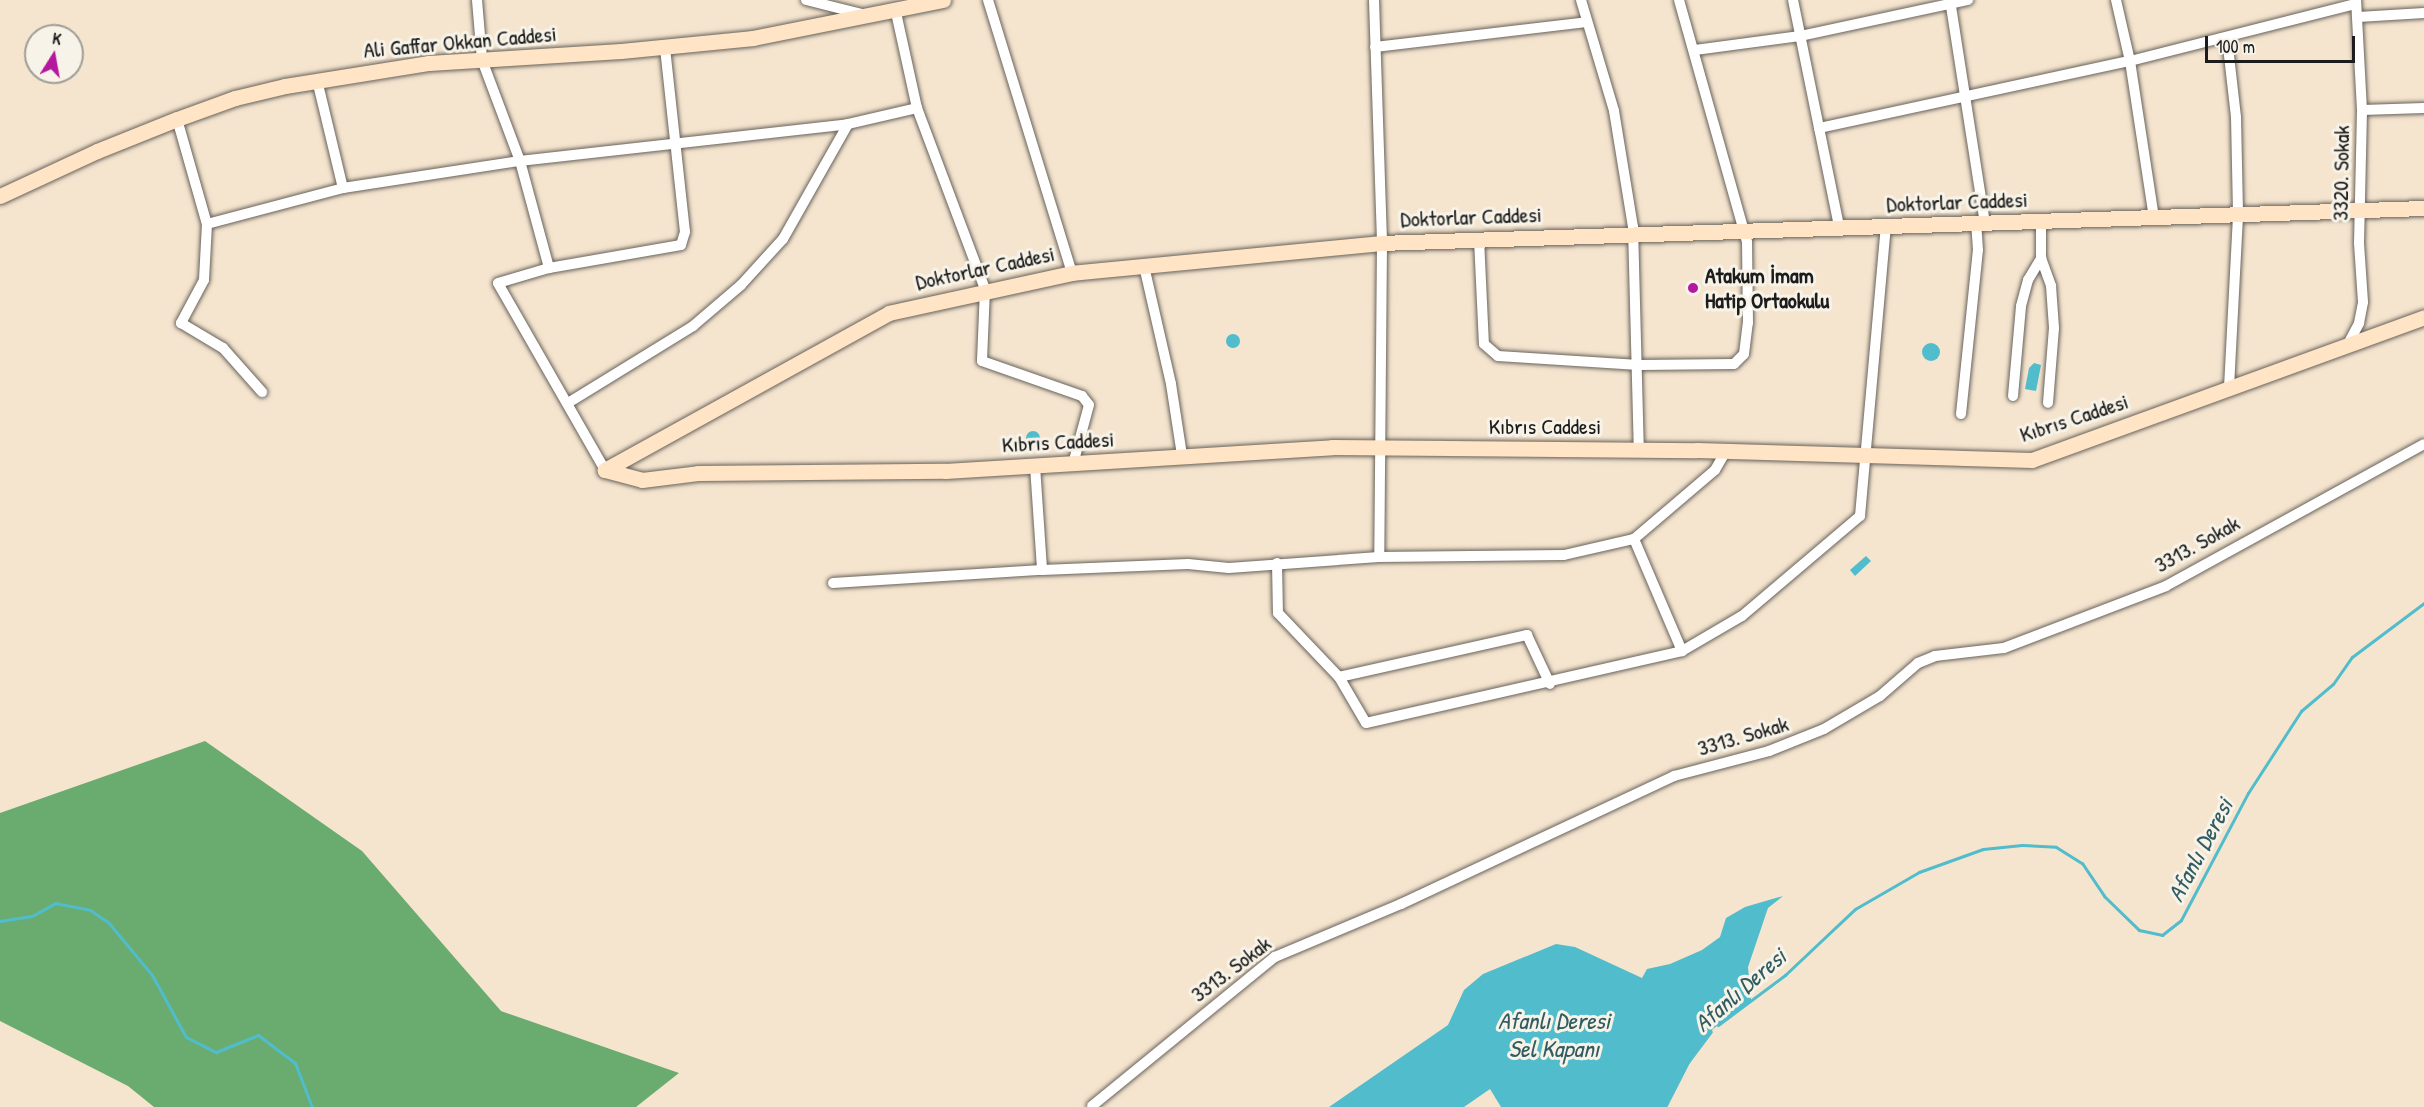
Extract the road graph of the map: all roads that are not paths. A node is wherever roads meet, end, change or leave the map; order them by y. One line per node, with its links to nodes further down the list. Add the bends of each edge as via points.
1 (477, 0): 23 (street)
2 (806, 0): 15 (street)
3 (942, 0): 13 (street, Ali Gaffar Okkan Caddesi)
4 (988, 0): 53 (street)
5 (1374, 0): 20 (street)
6 (1581, 0): 17 (street)
7 (1679, 0): 22 (street)
8 (1793, 0): 18 (street)
9 (1968, 0): 11 (street)
10 (2116, 0): 24 (street)
11 (1951, 2): 18 (street); 26 (street)
12 (2356, 2): 16 (street, 3320. Sokak); 19 (street)
13 (896, 8): 15 (street, Ali Gaffar Okkan Caddesi); 27 (street)
14 (2424, 13): 16 (street)
15 (866, 14): 21 (street, Ali Gaffar Okkan Caddesi, via 809,29)
16 (2358, 16): 29 (street, 3320. Sokak)
17 (1587, 22): 20 (street); 47 (street, via 1614,111)
18 (1800, 36): 22 (street); 32 (street)
19 (2227, 38): 24 (street); 39 (street, via 2236,117)
20 (1375, 46): 49 (street)
21 (665, 47): 23 (street, Ali Gaffar Okkan Caddesi); 33 (street)
22 (1695, 50): 46 (street)
23 (482, 60): 25 (street, Ali Gaffar Okkan Caddesi, via 429,63); 34 (street)
24 (2130, 61): 26 (street); 40 (street)
25 (317, 80): 30 (street, Ali Gaffar Okkan Caddesi, via 235,98); 35 (street)
26 (1964, 95): 32 (street); 43 (street)
27 (917, 108): 31 (street); 54 (street)
28 (2424, 108): 29 (street)
29 (2362, 110): 38 (street, 3320. Sokak)
30 (177, 119): 36 (street, Ali Gaffar Okkan Caddesi); 42 (street)
31 (848, 124): 33 (street); 61 (street, via 783,239 741,285 693,326)
32 (1819, 129): 45 (street)
33 (674, 143): 34 (street); 52 (street, via 685,232 681,245)
34 (520, 161): 35 (street); 52 (street)
35 (343, 188): 42 (street)
36 (0, 196)
37 (2424, 208): 38 (street, Doktorlar Caddesi)
38 (2360, 211): 39 (street, Doktorlar Caddesi); 56 (street, 3320. Sokak, via 2363,302)
39 (2238, 216): 40 (street, Doktorlar Caddesi); 58 (street)
40 (2154, 218): 41 (street, Doktorlar Caddesi)
41 (2041, 222): 43 (street, Doktorlar Caddesi); 50 (street)
42 (207, 224): 59 (street, via 204,280 181,323 223,348)
43 (1981, 224): 44 (street, Doktorlar Caddesi); 63 (street)
44 (1886, 226): 45 (street, Doktorlar Caddesi); 69 (street)
45 (1839, 227): 46 (street, Doktorlar Caddesi)
46 (1741, 230): 47 (street, Doktorlar Caddesi); 57 (street, via 1747,242 1748,323 1744,354 1734,364)
47 (1634, 233): 48 (street, Doktorlar Caddesi); 57 (street)
48 (1479, 239): 49 (street, Doktorlar Caddesi); 57 (street, via 1484,344 1490,351 1498,356)
49 (1382, 243): 51 (street, Doktorlar Caddesi); 65 (street)
50 (2041, 258): 60 (street, via 2028,280 2021,306); 62 (street, via 2050,286 2054,328)
51 (1144, 266): 53 (street, Doktorlar Caddesi); 68 (street, via 1171,384)
52 (549, 268): 61 (street, via 498,283)
53 (1072, 273): 54 (street, Doktorlar Caddesi)
54 (985, 289): 70 (street, via 982,361 1082,396 1089,405); 72 (street, Doktorlar Caddesi, via 889,313)
55 (2424, 317): 56 (street, Kıbrıs Caddesi)
56 (2348, 344): 58 (street, Kıbrıs Caddesi)
57 (1639, 365): 66 (street)
58 (2229, 388): 69 (street, Kıbrıs Caddesi, via 2032,460)
59 (262, 392)
60 (2013, 396)
61 (568, 403): 72 (street)
62 (2048, 403)
63 (1961, 414)
64 (2424, 444): 81 (street, 3313. Sokak, via 2166,586 2004,648 1935,656 1918,663 1880,696 1824,729 1769,751 1684,773 1632,794 1411,899 1275,957)
65 (1382, 447): 66 (street, Kıbrıs Caddesi); 68 (street, Kıbrıs Caddesi); 74 (street)
66 (1639, 450): 67 (street, Kıbrıs Caddesi)
67 (1726, 451): 69 (street, Kıbrıs Caddesi); 73 (street, via 1715,470)
68 (1182, 455): 70 (street, Kıbrıs Caddesi)
69 (1863, 456): 78 (street, via 1863,507 1854,524 1742,616)
70 (1073, 464): 71 (street, Kıbrıs Caddesi)
71 (1035, 466): 72 (street, Kıbrıs Caddesi, via 945,471 698,473 642,480); 76 (street)
72 (605, 470)
73 (1634, 539): 74 (street, via 1564,555); 78 (street)
74 (1379, 557): 75 (street)
75 (1277, 563): 76 (street, via 1229,568 1188,564); 79 (street, via 1278,613)
76 (1042, 570): 77 (street)
77 (834, 583)
78 (1682, 651): 80 (street)
79 (1339, 677): 80 (street, via 1370,724); 80 (street, via 1527,635)
80 (1550, 684)
81 (1092, 1106)

